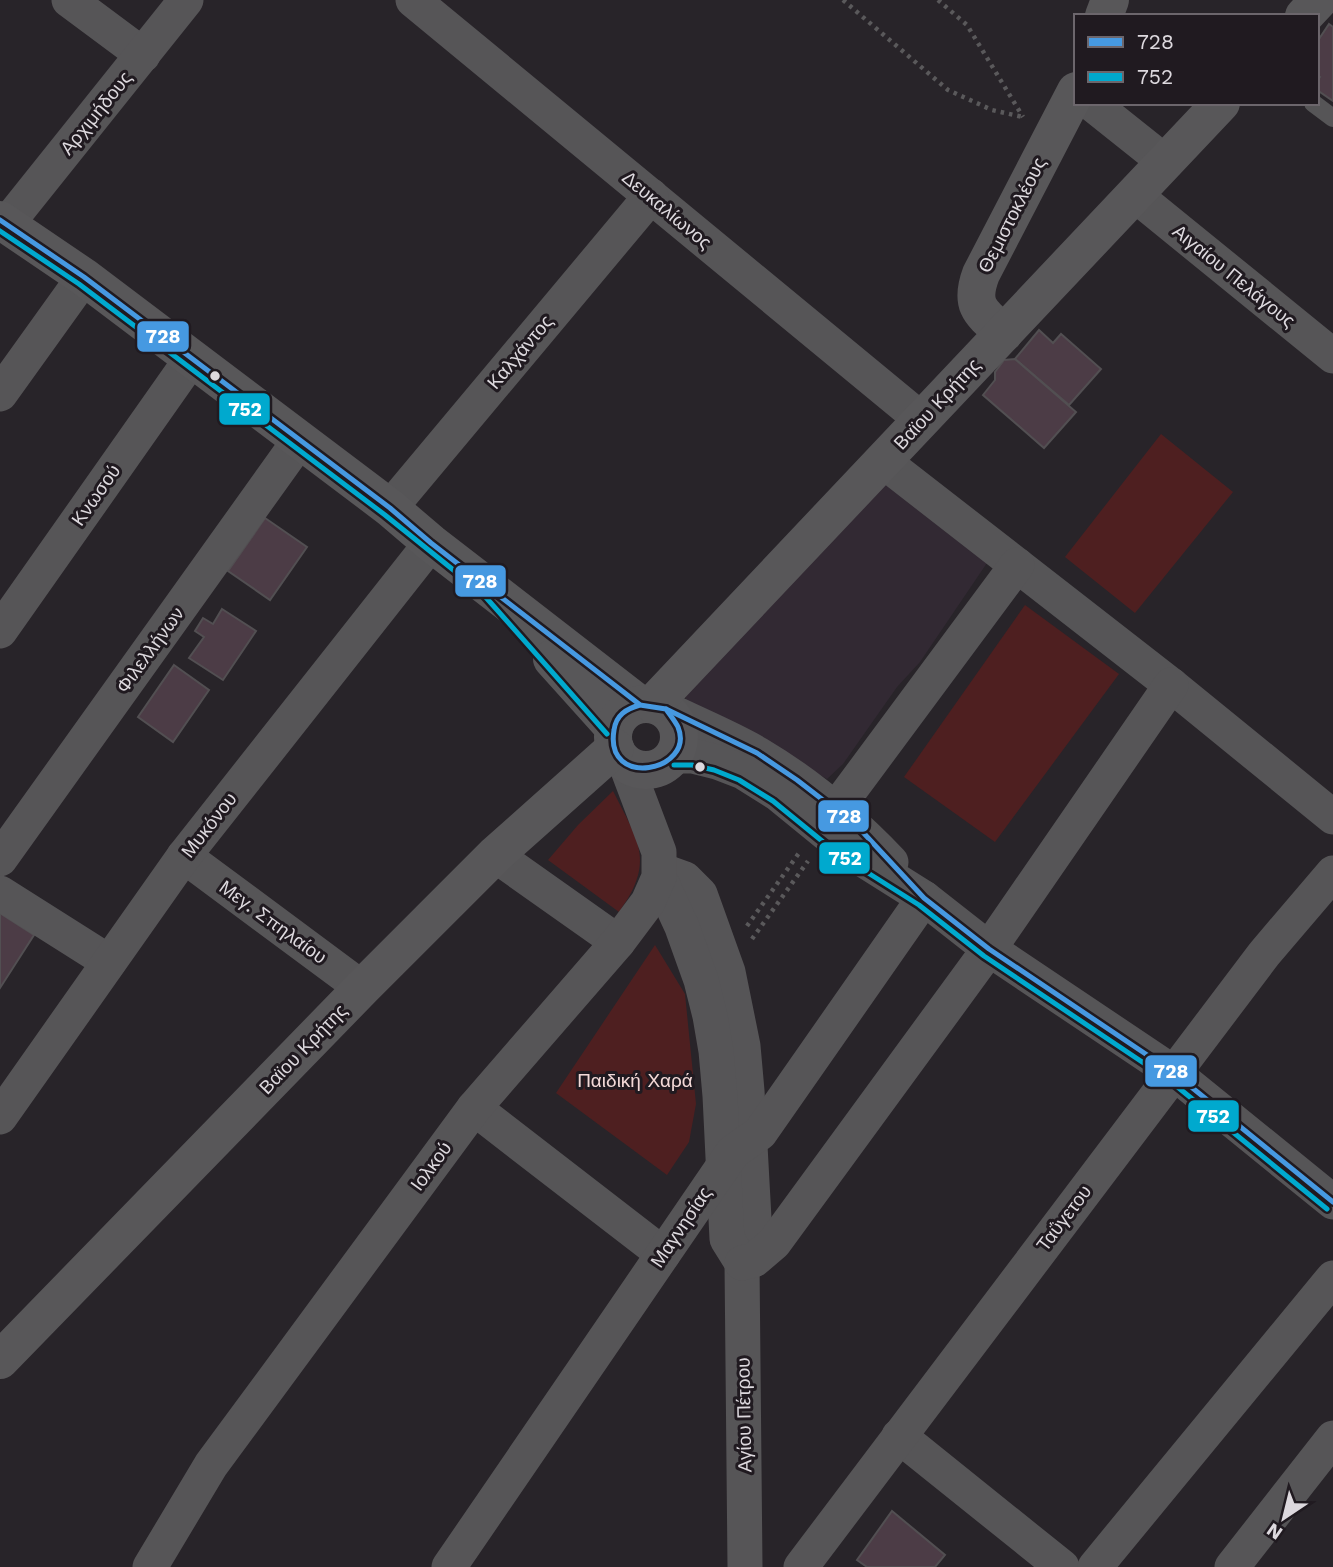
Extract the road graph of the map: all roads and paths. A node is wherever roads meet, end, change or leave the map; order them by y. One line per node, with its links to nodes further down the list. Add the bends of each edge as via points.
1 (69, 0): 8 (street)
2 (186, 0): 8 (street, Αρχιμήδους)
3 (413, 0): 17 (street, Δευκαλίωνος)
4 (843, 0): 14 (path, via 948,90)
5 (938, 0): 14 (path, via 967,25)
6 (1319, 0): 7 (street)
7 (1306, 14)
8 (143, 55): 18 (street, Αρχιμήδους)
9 (1074, 93): 14 (street, Θεμιστοκλέους)
10 (1094, 105): 15 (street)
11 (1219, 105): 15 (street, Βαϊου Κρήτης)
12 (1316, 105): 13 (lane)
13 (1333, 118)
14 (1037, 128): 20 (street, Θεμιστοκλέους, via 974,293 983,313)
15 (1165, 162): 16 (street, Βαϊου Κρήτης)
16 (1135, 195): 20 (street, Βαϊου Κρήτης); 21 (street, Αιγαίου Πελάγους)
17 (650, 196): 24 (street, Δευκαλίωνος); 27 (street, Καλχάντος)
18 (3, 223): 19 (street)
19 (84, 277): 22 (street); 23 (street)
20 (1004, 333): 24 (street, Βαϊου Κρήτης)
21 (1333, 356)
22 (192, 358): 25 (street); 30 (street, Κνωσού)
23 (0, 394)
24 (922, 420): 26 (street, Βαϊου Κρήτης)
25 (299, 441): 27 (street); 38 (street, Φιλελλήνων)
26 (883, 461): 29 (street); 32 (street, Βαϊου Κρήτης)
27 (390, 508): 28 (street)
28 (431, 543): 32 (street, via 488,587); 37 (street, Μυκόνου)
29 (1017, 565): 31 (street); 35 (street)
30 (0, 631)
31 (1171, 685): 34 (street); 46 (street)
32 (635, 726): 33 (street, via 675,718 680,731); 33 (street, via 637,769 651,770); 35 (street, via 757,753); 36 (street, Βαϊου Κρήτης); 40 (street, via 659,852)
33 (674, 756): 35 (street, via 693,756 743,772)
34 (1333, 817)
35 (827, 824): 42 (street, via 843,847); 43 (path); 44 (path)
36 (495, 855): 45 (street); 49 (street, Βαϊου Κρήτης)
37 (184, 856): 47 (street, Μυκόνου); 49 (street, Μεγ. Σπηλαίου)
38 (0, 859)
39 (1333, 873): 50 (street, Ταΰγετου, via 1264,954)
40 (659, 874): 45 (street, Ιολκού, via 648,902); 48 (street, via 685,879 700,894); 54 (street, via 682,927 710,1016)
41 (0, 893): 47 (street)
42 (924, 898): 46 (street); 53 (street, Μαγνησίας)
43 (765, 900): 44 (path); 48 (path)
44 (775, 907): 48 (path)
45 (618, 942): 51 (street, Ιολκού)
46 (989, 949): 50 (street); 57 (street, via 774,1243 754,1260)
47 (109, 962): 52 (street, Μυκόνου)
48 (726, 965): 53 (street, via 743,1045)
49 (362, 988): 59 (street, Βαϊου Κρήτης)
50 (1174, 1073): 55 (street); 60 (street, Ταΰγετου)
51 (474, 1108): 56 (street); 62 (street, Ιολκού, via 211,1465)
52 (0, 1117)
53 (750, 1141): 54 (street, Μαγνησίας); 57 (street, via 755,1237)
54 (724, 1164): 56 (street, Μαγνησίας); 57 (street, via 727,1239)
55 (1333, 1202)
56 (663, 1254): 63 (street, Μαγνησίας)
57 (742, 1263): 64 (street, Αγίου Πέτρου)
58 (1333, 1278): 67 (street)
59 (0, 1360)
60 (899, 1436): 65 (street, Ταΰγετου); 66 (street)
61 (1333, 1438): 68 (street)
62 (150, 1567)
63 (449, 1567)
64 (745, 1567)
65 (800, 1567)
66 (1062, 1567)
67 (1095, 1567)
68 (1232, 1567)

